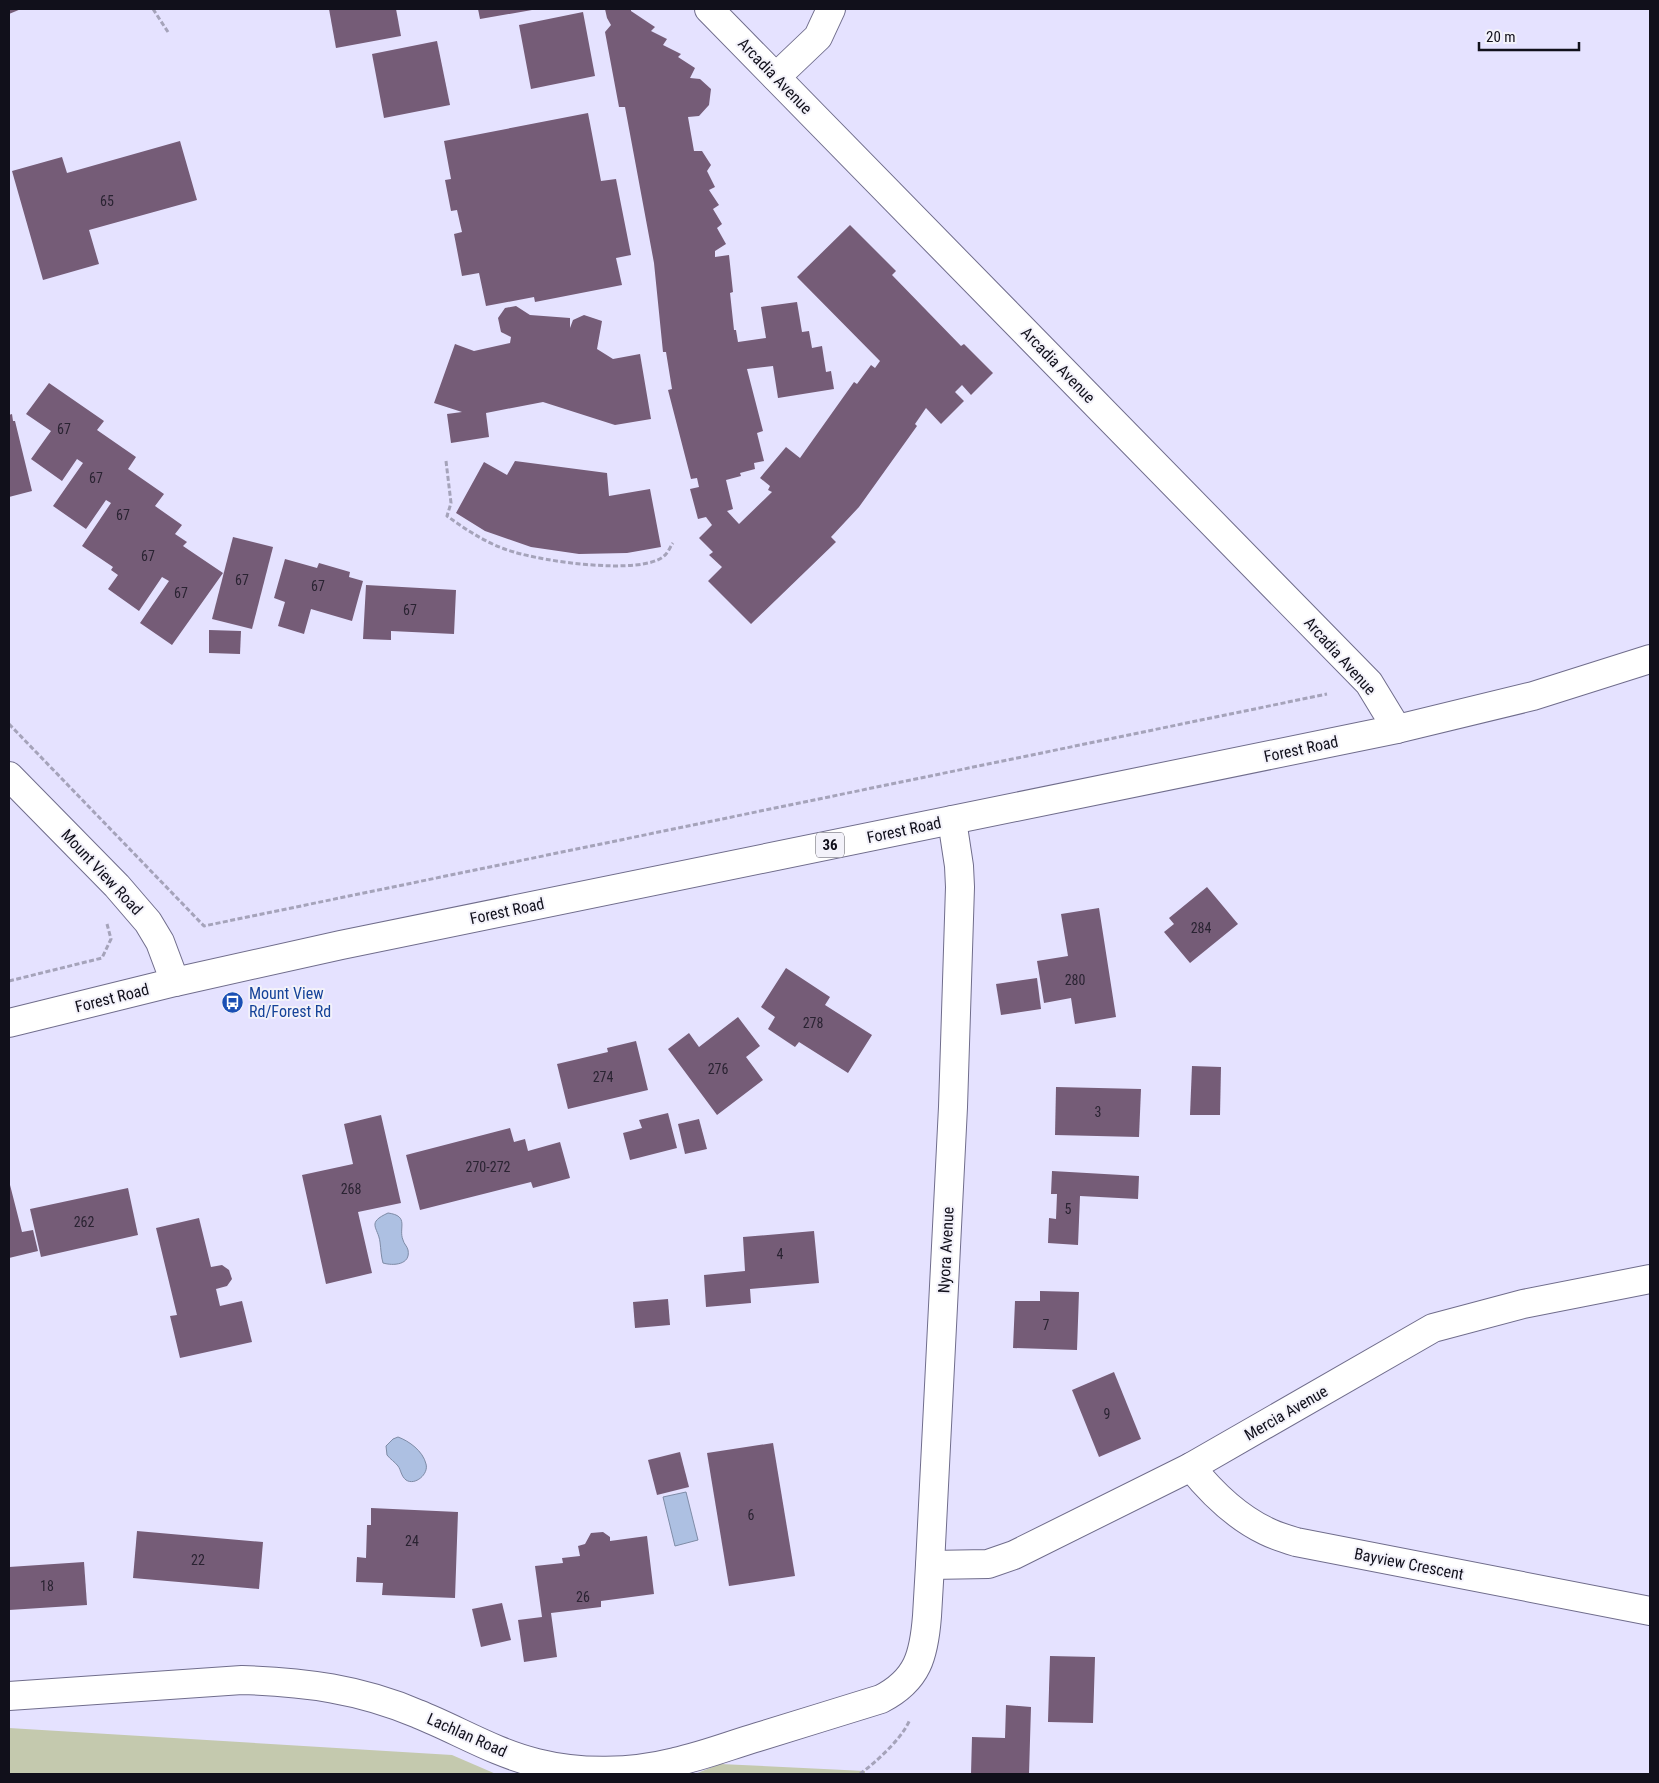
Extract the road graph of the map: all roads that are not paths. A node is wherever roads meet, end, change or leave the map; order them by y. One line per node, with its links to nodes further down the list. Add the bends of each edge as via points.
1 (709, 9): 3 (street, Arcadia Avenue)
2 (831, 9): 3 (street, via 818,37)
3 (776, 77): 5 (street, Arcadia Avenue, via 1369,683)
4 (1650, 659): 5 (street, Forest Road / 36, via 1533,696)
5 (1397, 729): 7 (street, Forest Road / 36)
6 (9, 776): 8 (street, Mount View Road, via 148,922 160,942)
7 (952, 820): 8 (street, Forest Road / 36); 12 (street, Nyora Avenue, via 960,887 956,1057)
8 (175, 982): 9 (street, Forest Road / 36)
9 (9, 1023)
10 (1650, 1279): 11 (street, Mercia Avenue, via 1523,1304 1433,1328)
11 (1191, 1467): 12 (street, Mercia Avenue, via 1014,1555 981,1564); 13 (street, Bayview Crescent, via 1249,1521 1296,1542)
12 (930, 1565): 14 (street, Nyora Avenue, via 924,1644)
13 (1650, 1610)
14 (911, 1677): 15 (street, Lachlan Road, via 894,1692 856,1707 675,1762 592,1771 535,1763 381,1700 345,1690 302,1684 242,1680)
15 (9, 1696)

